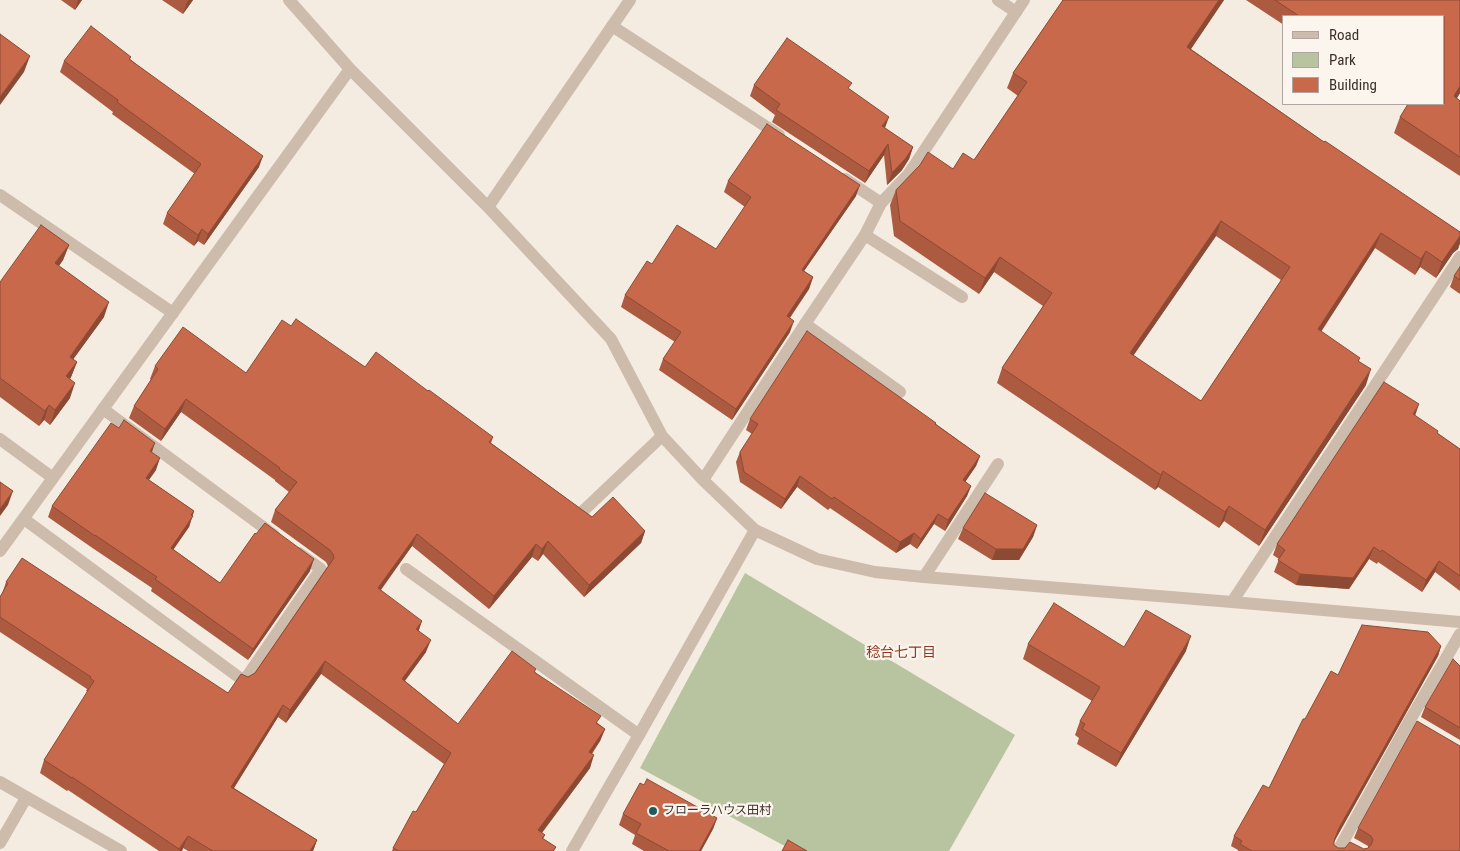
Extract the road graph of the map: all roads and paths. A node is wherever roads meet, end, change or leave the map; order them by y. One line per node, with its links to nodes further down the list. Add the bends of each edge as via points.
1 (289, 0): 7 (street)
2 (630, 0): 6 (street)
3 (998, 0): 5 (street)
4 (1024, 0): 5 (street)
5 (1016, 12): 11 (street, via 908,175)
6 (612, 26): 8 (street); 12 (street)
7 (350, 69): 12 (street); 16 (street)
8 (791, 144)
9 (832, 171): 11 (street)
10 (0, 195): 16 (street)
11 (881, 203): 13 (street)
12 (488, 207): 20 (street, via 611,339)
13 (865, 235): 15 (street); 17 (street)
14 (1460, 257): 31 (street)
15 (962, 297)
16 (172, 314): 19 (street)
17 (805, 324): 18 (street); 24 (street)
18 (900, 392)
19 (103, 410): 23 (street); 26 (street, via 321,569 244,681)
20 (662, 436): 24 (street); 25 (street)
21 (0, 439): 23 (street)
22 (998, 464): 30 (street)
23 (53, 478): 26 (street)
24 (703, 480): 27 (street)
25 (582, 512)
26 (24, 518): 28 (street)
27 (755, 530): 30 (street, via 817,559 874,572); 34 (street)
28 (0, 551)
29 (406, 569): 34 (street)
30 (924, 577): 31 (street)
31 (1232, 602): 32 (street)
32 (1460, 622)
33 (1460, 634): 38 (street, via 1414,722)
34 (639, 735): 41 (street)
35 (0, 782): 36 (street)
36 (26, 798): 37 (street); 40 (street)
37 (0, 843)
38 (1341, 846): 39 (street)
39 (1355, 848)
40 (121, 851)
41 (572, 851)

